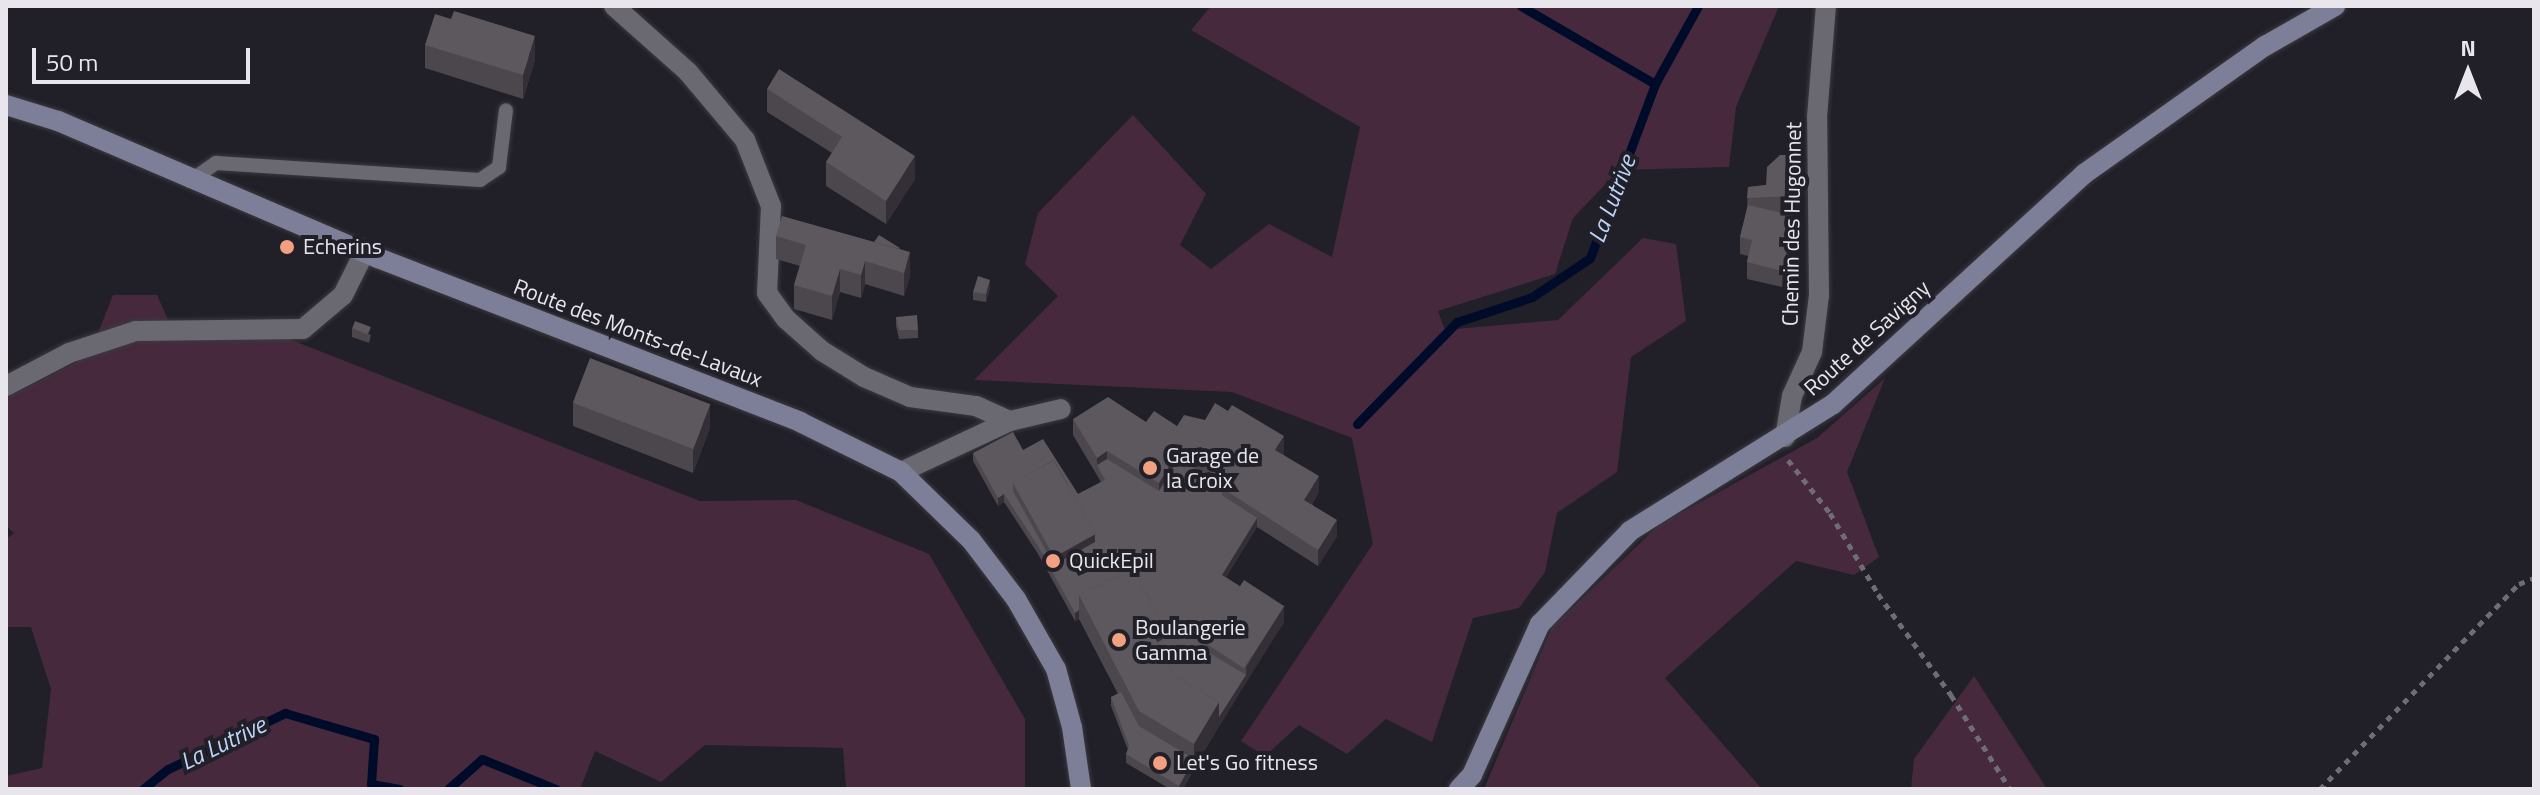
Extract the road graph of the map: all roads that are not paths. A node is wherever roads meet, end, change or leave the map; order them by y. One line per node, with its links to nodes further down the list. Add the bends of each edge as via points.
1 (614, 6): 10 (street, via 688,72 745,140 771,206 767,293 786,319 822,351 864,377 910,397 976,406)
2 (1826, 6): 11 (street, Chemin des Hugonnet, via 1817,117 1819,295 1812,352 1792,396)
3 (2335, 6): 11 (street, Route de Savigny, via 2265,46 2084,174 1833,404)
4 (6, 105): 6 (street, Route des Monts-de-Lavaux, via 58,121)
5 (506, 110): 6 (lane, via 499,167 480,180 216,163)
6 (190, 181): 7 (street, Route des Monts-de-Lavaux)
7 (364, 253): 8 (street, via 343,295 303,329 136,331 69,353); 12 (street, Route des Monts-de-Lavaux, via 800,422)
8 (6, 386)
9 (1061, 409): 10 (street)
10 (1010, 421): 12 (street)
11 (1781, 440): 14 (street, Route de Savigny, via 1706,480 1630,531 1540,624 1472,775)
12 (901, 472): 13 (street, Route des Monts-de-Lavaux, via 971,540 1023,610 1056,669)
13 (1081, 789)
14 (1459, 789)

